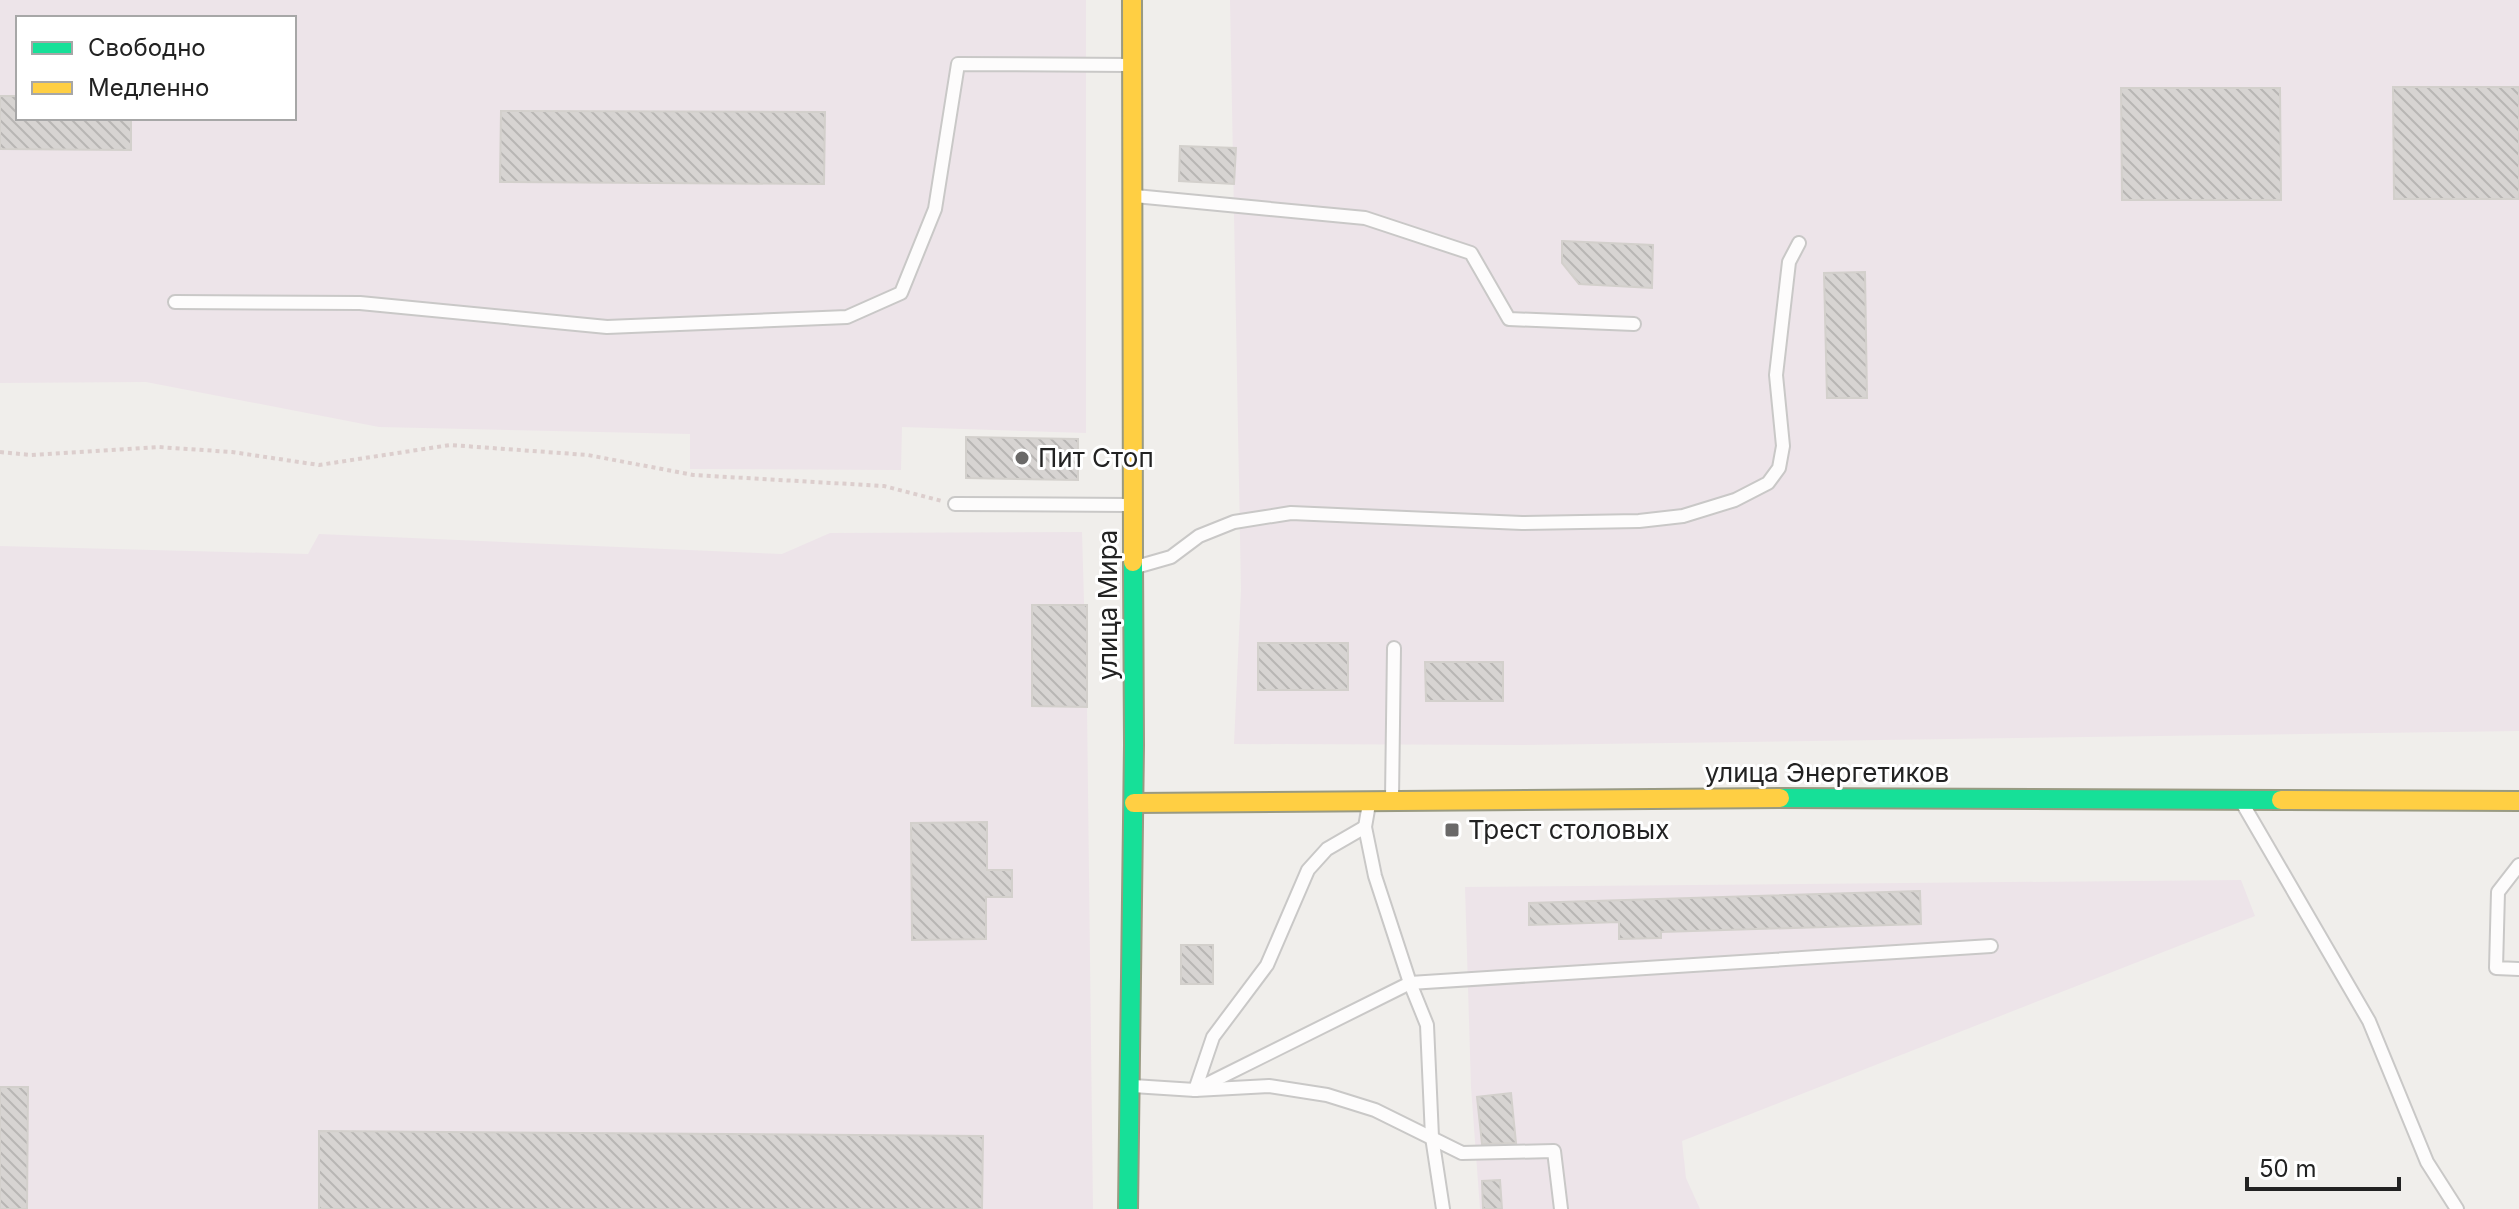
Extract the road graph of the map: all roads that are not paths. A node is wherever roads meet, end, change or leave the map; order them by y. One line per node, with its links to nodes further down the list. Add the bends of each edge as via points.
1 (1132, 0): 2 (main road, улица Мира)
2 (1133, 65): 3 (main road, улица Мира); 5 (lane, via 958,64 935,209 901,293 847,317 607,327 360,303)
3 (1132, 195): 6 (lane, via 1365,218 1471,253 1509,319); 8 (main road, улица Мира)
4 (1799, 243): 9 (lane, via 1789,262 1776,375 1783,446 1779,468 1768,483 1735,500 1683,516 1639,521 1522,523 1291,513 1234,522 1199,536 1171,557)
5 (175, 302)
6 (1634, 324)
7 (955, 504): 8 (lane)
8 (1133, 505): 9 (main road, улица Мира)
9 (1133, 568): 15 (main road, улица Мира)
10 (1394, 648): 13 (lane)
11 (2241, 799): 13 (main road, улица Энергетиков); 14 (main road, улица Энергетиков); 27 (lane, via 2369,1021 2427,1162)
12 (1370, 801): 13 (main road, улица Энергетиков); 15 (main road, улица Энергетиков); 16 (lane)
13 (1392, 801)
14 (2519, 801)
15 (1134, 803): 21 (main road, улица Мира)
16 (1365, 827): 20 (lane); 22 (lane, via 1327,849 1308,870 1267,965 1213,1037)
17 (2519, 865): 19 (lane, via 2498,892 2496,968)
18 (1991, 946): 20 (lane)
19 (2519, 969)
20 (1410, 983): 22 (lane); 23 (lane, via 1427,1025)
21 (1130, 1086): 22 (lane); 24 (main road, улица Мира)
22 (1195, 1090): 23 (lane, via 1269,1086 1327,1095)
23 (1432, 1137): 25 (lane); 26 (lane, via 1462,1153 1554,1151)
24 (1128, 1209)
25 (1443, 1209)
26 (1561, 1209)
27 (2457, 1209)

